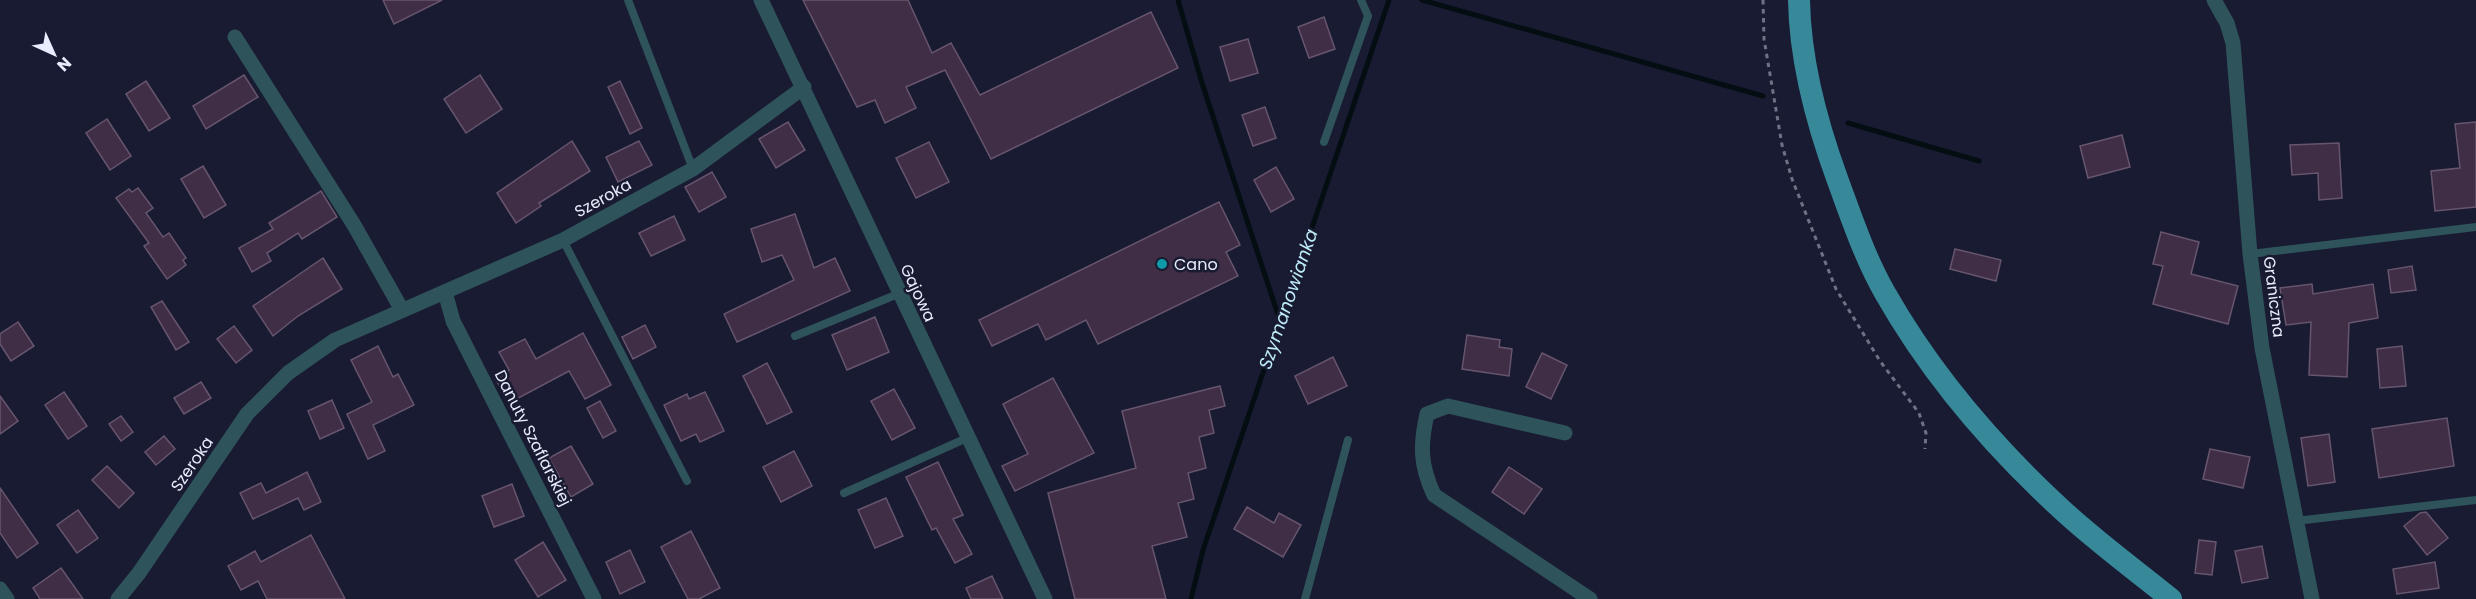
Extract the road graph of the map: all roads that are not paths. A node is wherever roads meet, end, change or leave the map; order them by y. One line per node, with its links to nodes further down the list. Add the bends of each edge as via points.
1 (628, 0): 9 (lane)
2 (761, 0): 7 (street, Gajowa)
3 (1361, 0): 8 (lane, via 1368,16)
4 (1799, 0): 31 (main road, via 1809,82 1824,144 1859,238 1885,293 1934,368 2011,461 2061,509)
5 (2214, 0): 12 (street, Graniczna, via 2233,43)
6 (235, 37): 15 (street, via 354,225)
7 (804, 87): 9 (street, Szeroka); 14 (street, Gajowa)
8 (1324, 142)
9 (693, 169): 11 (street, Szeroka)
10 (2476, 226): 12 (lane)
11 (563, 240): 13 (street, Szeroka); 20 (lane)
12 (2250, 254): 23 (street, Graniczna, via 2262,348)
13 (445, 292): 15 (street, Szeroka); 27 (street, Danuty Szaflarskiej, via 453,321)
14 (898, 294): 16 (lane); 18 (street, Gajowa)
15 (402, 310): 26 (street, Szeroka, via 335,340 272,388 247,414 140,573)
16 (795, 336)
17 (1565, 433): 30 (street, via 1448,406 1427,414 1422,436 1423,471 1434,495)
18 (967, 438): 21 (lane); 28 (street, Gajowa)
19 (1348, 441): 29 (lane)
20 (687, 481)
21 (844, 493)
22 (2476, 500): 23 (lane)
23 (2296, 520): 32 (street, Graniczna)
24 (0, 589): 25 (street)
25 (7, 599)
26 (118, 599)
27 (594, 599)
28 (1045, 599)
29 (1305, 599)
30 (1590, 599)
31 (2171, 599)
32 (2312, 599)

